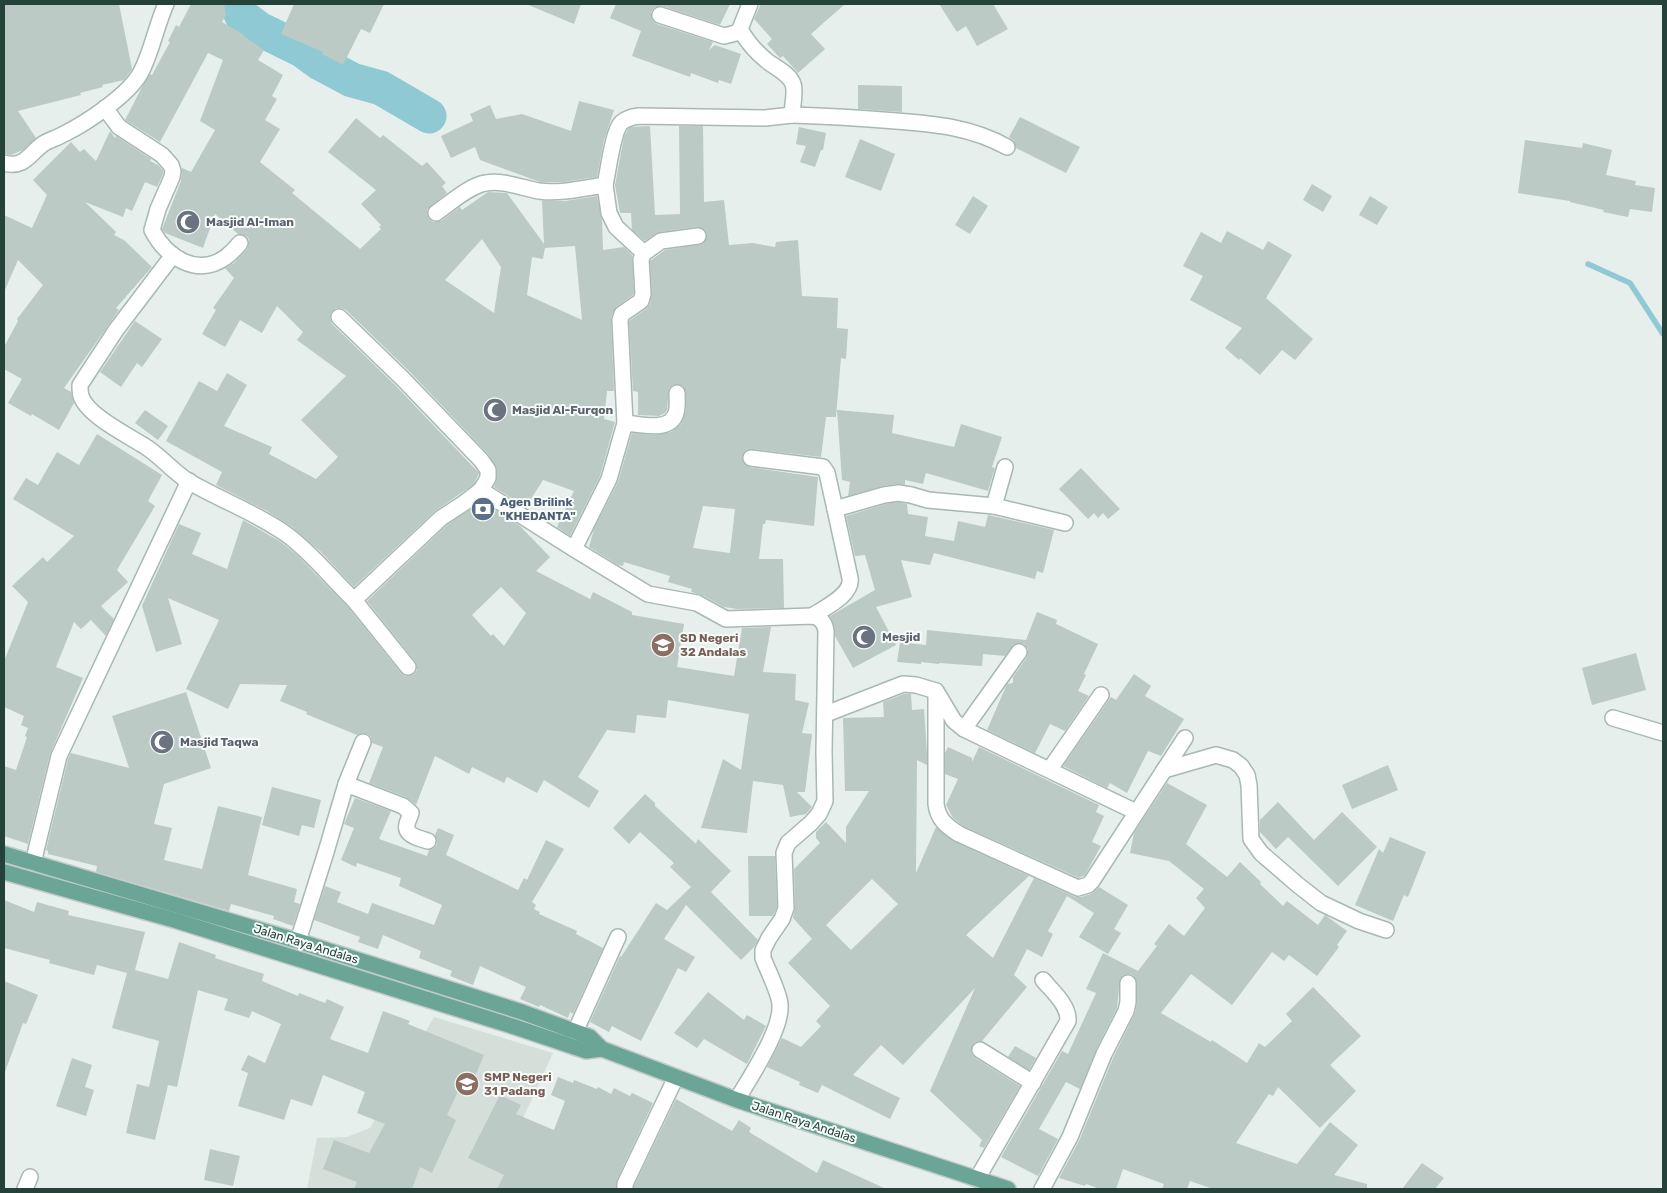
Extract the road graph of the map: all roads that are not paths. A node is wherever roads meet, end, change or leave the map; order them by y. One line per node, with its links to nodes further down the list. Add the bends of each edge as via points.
1 (166, 4): 5 (street, via 140,73 129,89)
2 (750, 4): 4 (street)
3 (660, 15): 4 (street, via 724,36)
4 (740, 29): 6 (street, via 760,54 788,76 794,85)
5 (104, 108): 8 (street, via 66,133 42,144 30,158 19,163); 14 (street, via 119,127 162,155 171,165 172,177 152,230 159,243)
6 (792, 115): 7 (street, via 946,126 991,138); 9 (street, via 766,118 628,118 615,133)
7 (1006, 147)
8 (4, 163)
9 (605, 185): 10 (street, via 541,191 497,182 485,183); 13 (street, via 609,213 616,227)
10 (436, 213)
11 (698, 236): 13 (street, via 661,242)
12 (240, 243): 14 (street, via 215,263 196,266)
13 (644, 253): 17 (street, via 640,259 641,301 622,314 620,320)
14 (173, 256): 20 (street, via 116,330 80,385 81,397 90,409)
15 (339, 317): 21 (street, via 481,460 488,470 488,478)
16 (677, 393): 17 (street, via 676,414 670,422 662,426)
17 (625, 423): 25 (street, via 609,479)
18 (751, 458): 23 (street, via 823,467)
19 (1005, 467): 22 (street)
20 (189, 481): 26 (street, via 284,533 308,551); 44 (street, via 59,756)
21 (481, 490): 25 (street); 26 (street, via 441,518)
22 (994, 506): 23 (street, via 928,500 898,493); 24 (street)
23 (835, 509): 27 (street, via 850,587)
24 (1065, 523)
25 (574, 549): 27 (street, via 648,594 697,602 726,619)
26 (354, 600): 29 (street)
27 (812, 616): 32 (street, via 824,623 826,631)
28 (1019, 652): 34 (street)
29 (408, 667)
30 (936, 691): 32 (street, via 903,684); 34 (street, via 954,721); 41 (street, via 937,811 944,823 959,834 1078,888 1092,881)
31 (1101, 695): 38 (street)
32 (826, 714): 58 (street, via 825,801 819,814 788,843 784,853 786,908 763,950 780,1004 779,1018)
33 (1613, 718): 35 (street)
34 (964, 729): 38 (street)
35 (1663, 733)
36 (1185, 738): 39 (street)
37 (363, 742): 40 (street)
38 (1050, 769): 41 (street)
39 (1164, 770): 41 (street); 46 (street, via 1216,755 1233,760 1246,775 1251,839 1261,853 1321,903)
40 (346, 784): 42 (street, via 403,806 411,813 407,822 409,834); 48 (street)
41 (1136, 812)
42 (428, 841)
43 (4, 854): 44 (main road, Jalan Raya Andalas)
44 (33, 863): 48 (main road, Jalan Raya Andalas)
45 (4, 872): 50 (main road, Jalan Raya Andalas, via 174,920)
46 (1386, 930)
47 (618, 937): 53 (street)
48 (298, 941): 49 (main road, Jalan Raya Andalas)
49 (344, 956): 50 (main road); 53 (main road, Jalan Raya Andalas)
50 (339, 972): 54 (main road, Jalan Raya Andalas, via 586,1052)
51 (1043, 980): 57 (street, via 1069,1016)
52 (1128, 983): 62 (street, via 1126,1011 1104,1054 1070,1137)
53 (575, 1032): 54 (main road, Jalan Raya Andalas, via 590,1037)
54 (602, 1048): 56 (main road, Jalan Raya Andalas)
55 (980, 1050): 57 (street)
56 (676, 1077): 58 (main road, Jalan Raya Andalas); 60 (street)
57 (1033, 1083): 59 (street)
58 (737, 1100): 59 (main road, Jalan Raya Andalas)
59 (977, 1179): 61 (main road, Jalan Raya Andalas)
60 (624, 1189)
61 (1008, 1189)
62 (1042, 1189)

